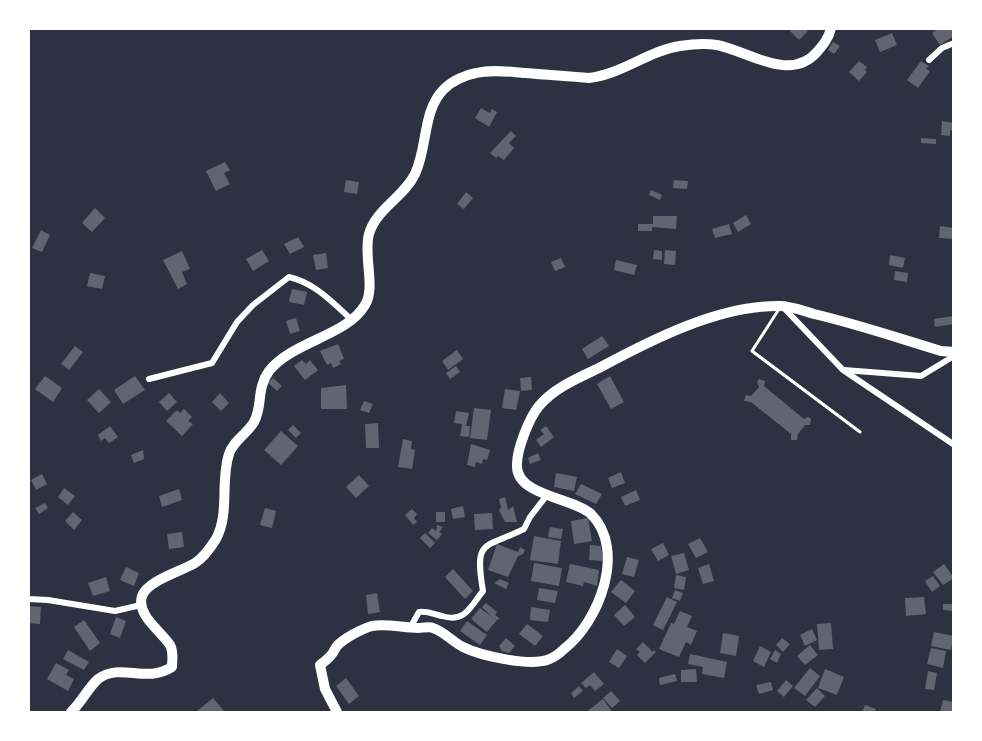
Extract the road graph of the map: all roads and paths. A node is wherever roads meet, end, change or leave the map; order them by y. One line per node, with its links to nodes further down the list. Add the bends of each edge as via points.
1 (831, 28): 5 (main road, via 823,45 800,63 773,64 717,45 696,44 659,52 596,78 498,71 477,72 458,79 435,101 422,159 414,176 405,191 373,223 367,241 369,295)
2 (954, 43): 3 (street)
3 (929, 60)
4 (782, 305): 6 (main road); 7 (street); 9 (lane, via 752,351); 11 (main road, via 724,315 659,336 562,387 545,400 534,414 517,467 523,480)
5 (352, 320): 8 (street, via 319,290 304,280 289,277 237,322 213,363); 13 (main road, via 287,355 270,370 262,382 255,420 229,453 225,502 216,538 197,562 145,590)
6 (954, 354): 7 (street, via 921,376)
7 (843, 370): 10 (street)
8 (149, 379)
9 (860, 432)
10 (953, 444)
11 (547, 495): 14 (street, via 524,529 486,546 478,566 483,591 464,615 456,619 419,612); 14 (main road, via 591,514 608,551 606,582 600,599 574,641 547,660 513,660 464,648 432,627)
12 (28, 599): 13 (street, via 115,611)
13 (141, 605): 15 (main road, via 170,645 172,667 152,676 109,674 97,680)
14 (410, 628): 16 (main road, via 373,626 336,646 320,665 325,689)
15 (71, 712)
16 (337, 712)

